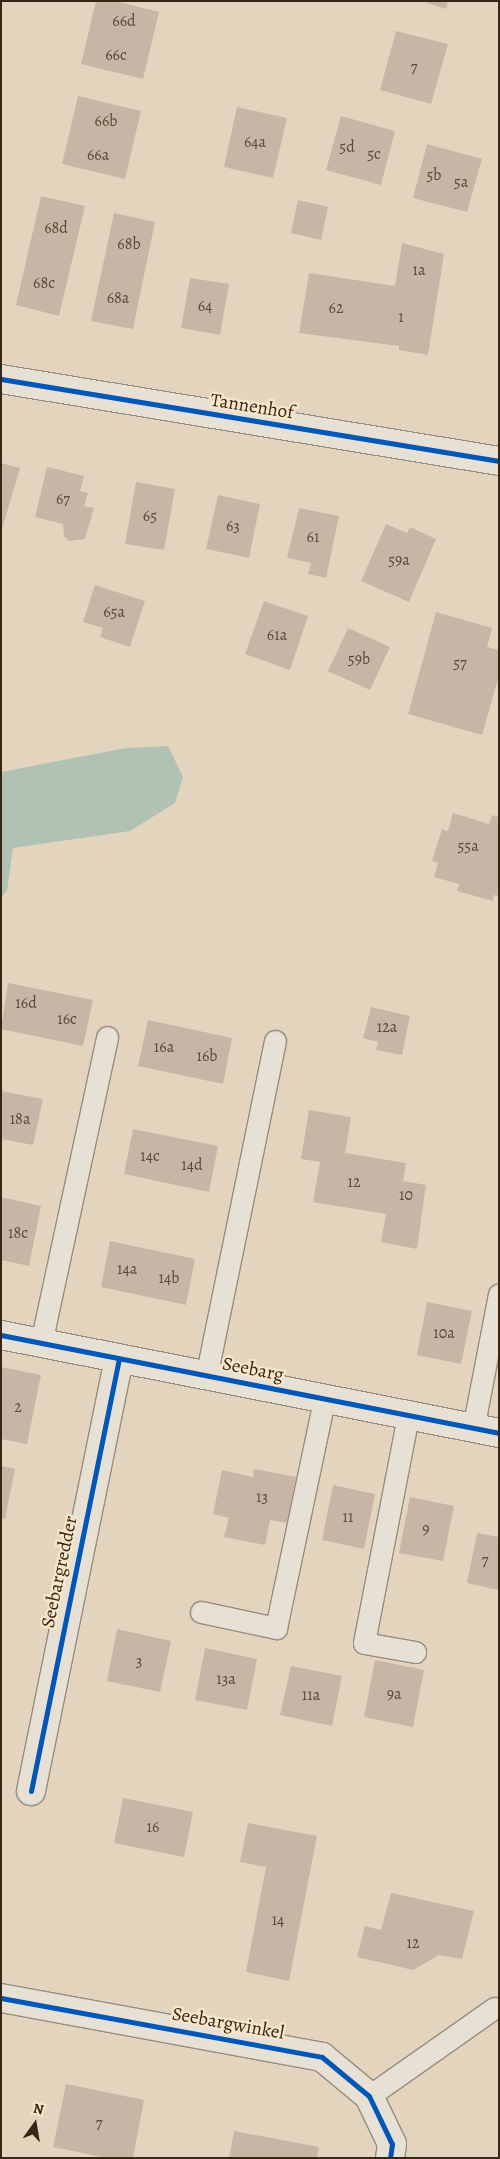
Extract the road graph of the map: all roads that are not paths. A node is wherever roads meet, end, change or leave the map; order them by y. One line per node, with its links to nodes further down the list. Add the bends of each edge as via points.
1 (1, 379): 2 (street, Tannenhof)
2 (499, 461)
3 (107, 1037): 7 (lane)
4 (275, 1041): 9 (lane)
5 (499, 1294): 12 (lane)
6 (1, 1335): 7 (street, Seebarg)
7 (41, 1343): 8 (street, Seebarg)
8 (119, 1360): 9 (street, Seebarg); 15 (street, Seebargredder)
9 (206, 1377): 10 (street, Seebarg)
10 (324, 1400): 11 (street, Seebarg); 13 (lane, via 276,1628)
11 (408, 1416): 12 (street, Seebarg); 14 (lane, via 364,1643)
12 (486, 1431)
13 (201, 1612)
14 (415, 1652)
15 (31, 1791)
16 (1, 1998): 18 (street, Seebargwinkel, via 322,2057)
17 (494, 2008): 18 (lane)
18 (369, 2096): 19 (street, Seebargwinkel, via 392,2144)
19 (390, 2158)

